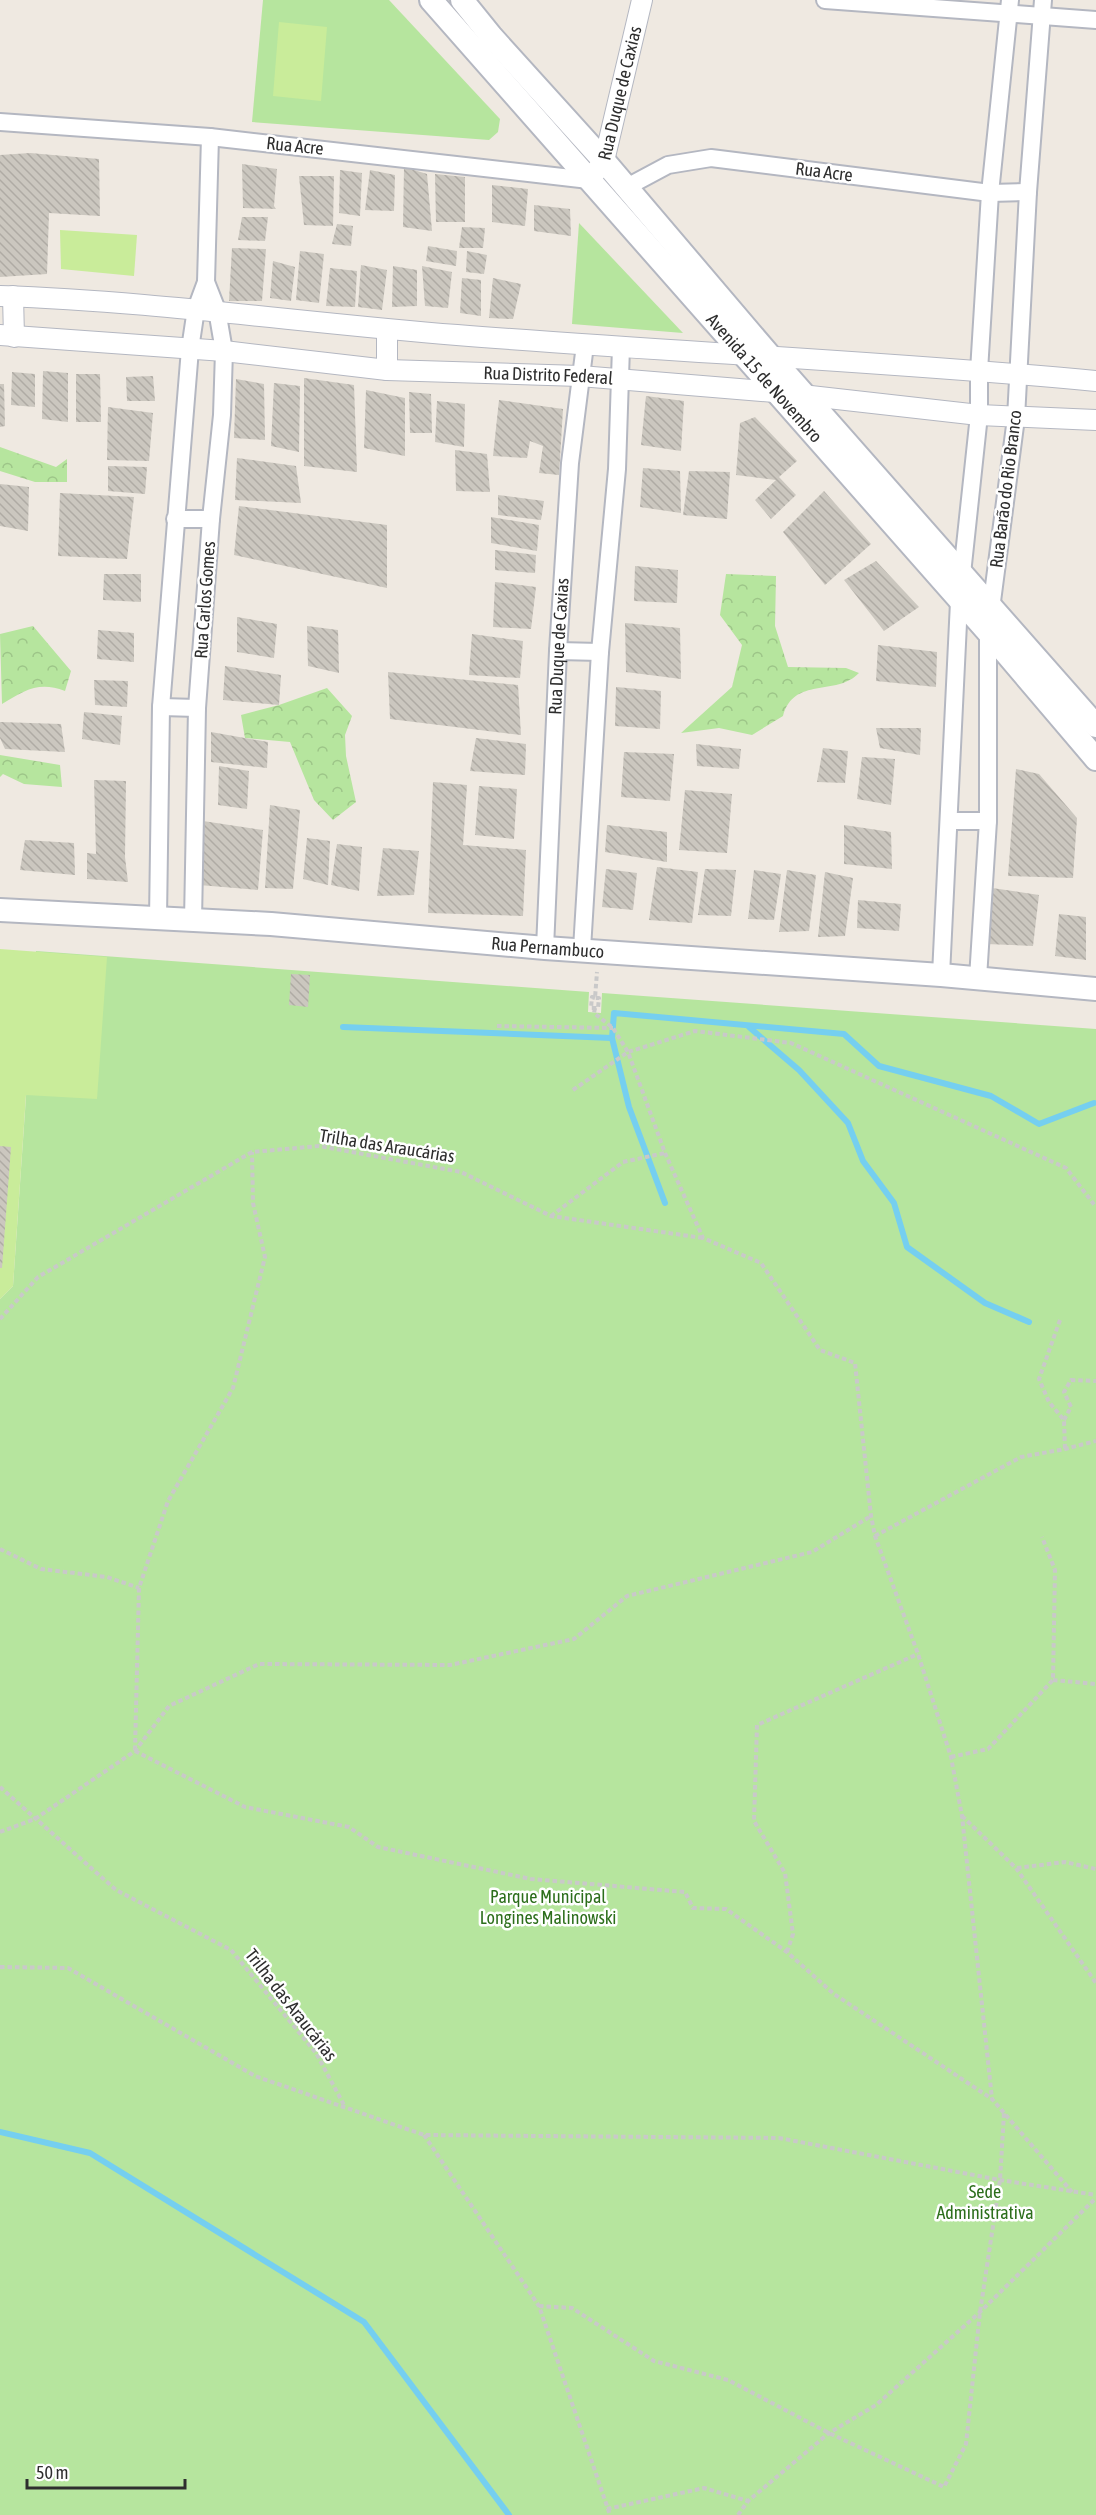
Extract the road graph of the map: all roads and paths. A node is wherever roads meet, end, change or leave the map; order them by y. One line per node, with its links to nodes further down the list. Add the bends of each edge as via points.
1 (431, 0): 11 (main road, Avenida 15 de Novembro)
2 (462, 0): 10 (main road, Avenida 15 de Novembro)
3 (642, 0): 10 (street, Rua Duque de Caxias)
4 (825, 0): 5 (street)
5 (1009, 7): 6 (street); 14 (street, Rua Barão do Rio Branco)
6 (1042, 8): 7 (street); 13 (street, Rua Barão do Rio Branco)
7 (1096, 20)
8 (0, 122): 9 (street, Rua Acre)
9 (210, 137): 11 (street, Rua Acre); 15 (street, Rua Carlos Gomes)
10 (604, 161): 11 (street, Rua Duque de Caxias); 12 (main road, Avenida 15 de Novembro)
11 (589, 180): 25 (main road, Avenida 15 de Novembro)
12 (626, 188): 14 (street, Rua Acre, via 668,165 711,158); 26 (main road, Avenida 15 de Novembro)
13 (1028, 192): 14 (street, Rua Acre); 29 (street, Rua Barão do Rio Branco)
14 (990, 193): 28 (street, Rua Barão do Rio Branco)
15 (206, 282): 17 (street, Rua Carlos Gomes); 18 (street, Rua Carlos Gomes)
16 (7, 296): 17 (street, Rua Distrito Federal); 20 (street)
17 (196, 309): 18 (street, Rua Distrito Federal); 23 (street, Rua Carlos Gomes)
18 (217, 310): 19 (street, Rua Distrito Federal); 24 (street, Rua Carlos Gomes)
19 (387, 330): 21 (street, Rua Distrito Federal); 27 (street)
20 (7, 336): 23 (street, Rua Distrito Federal)
21 (585, 345): 22 (street, Rua Distrito Federal); 30 (street, Rua Duque de Caxias)
22 (621, 347): 25 (street, Rua Distrito Federal); 31 (street)
23 (190, 349): 24 (street, Rua Distrito Federal); 38 (street, Rua Carlos Gomes)
24 (224, 351): 27 (street, Rua Distrito Federal); 39 (street, Rua Carlos Gomes)
25 (741, 354): 26 (street, Rua Distrito Federal); 33 (main road, Avenida 15 de Novembro)
26 (770, 356): 28 (street, Rua Distrito Federal); 34 (main road, Avenida 15 de Novembro)
27 (387, 370): 30 (street, Rua Distrito Federal)
28 (979, 371): 29 (street, Rua Distrito Federal); 35 (street, Rua Barão do Rio Branco)
29 (1019, 374): 32 (street, Rua Distrito Federal); 36 (street, Rua Barão do Rio Branco)
30 (580, 376): 31 (street, Rua Distrito Federal); 44 (street, Rua Duque de Caxias, via 570,463)
31 (621, 380): 33 (street, Rua Distrito Federal); 45 (street)
32 (1096, 381)
33 (776, 392): 34 (street, Rua Distrito Federal); 41 (main road, Avenida 15 de Novembro)
34 (807, 396): 35 (street, Rua Distrito Federal); 40 (main road, Avenida 15 de Novembro)
35 (979, 415): 36 (street, Rua Distrito Federal); 40 (street, Rua Barão do Rio Branco)
36 (1016, 418): 37 (street, Rua Distrito Federal); 42 (street, Rua Barão do Rio Branco)
37 (1096, 420)
38 (175, 519): 39 (street); 46 (street, Rua Carlos Gomes)
39 (211, 519): 47 (street, Rua Carlos Gomes)
40 (962, 574): 41 (street, Rua Barão do Rio Branco); 42 (main road, Avenida 15 de Novembro)
41 (959, 602): 43 (main road, Avenida 15 de Novembro); 50 (street, Rua Barão do Rio Branco)
42 (991, 605): 43 (street, Rua Barão do Rio Branco); 48 (main road, Avenida 15 de Novembro)
43 (988, 632): 49 (main road, Avenida 15 de Novembro); 51 (street, Rua Barão do Rio Branco)
44 (558, 651): 45 (street); 55 (street, Rua Duque de Caxias)
45 (600, 652): 56 (street)
46 (161, 707): 47 (street); 53 (street, Rua Carlos Gomes)
47 (197, 708): 54 (street, Rua Carlos Gomes)
48 (1096, 726)
49 (1096, 759)
50 (950, 821): 51 (street); 57 (street, Rua Barão do Rio Branco)
51 (988, 821): 58 (street, Rua Barão do Rio Branco)
52 (0, 910): 53 (main road, Rua Pernambuco)
53 (158, 919): 54 (main road, Rua Pernambuco)
54 (193, 921): 55 (main road, Rua Pernambuco)
55 (545, 948): 56 (main road, Rua Pernambuco)
56 (582, 949): 57 (main road, Rua Pernambuco)
57 (941, 975): 58 (main road, Rua Pernambuco)
58 (978, 978): 59 (main road, Rua Pernambuco)
59 (1096, 989)
60 (595, 1008): 62 (path, via 594,1013)
61 (497, 1026): 62 (path)
62 (613, 1028): 63 (path)
63 (628, 1052): 64 (path); 66 (path); 67 (path, via 695,1031 791,1043 1066,1168)
64 (573, 1090)
65 (252, 1152): 68 (path, Trilha das Araucárias, via 319,1146 461,1172); 70 (path, Trilha das Araucárias, via 38,1277); 80 (path, via 253,1203 265,1257 233,1388 168,1501)
66 (665, 1153): 68 (path, via 623,1162); 69 (path)
67 (1096, 1207)
68 (551, 1216): 69 (path, Trilha das Araucárias)
69 (703, 1238): 76 (path, Trilha das Araucárias, via 761,1263 820,1350 855,1363)
70 (0, 1319)
71 (1060, 1320): 73 (path, via 1039,1379 1049,1402)
72 (1096, 1381): 73 (path, via 1071,1380 1064,1392 1071,1407)
73 (1064, 1420): 75 (path)
74 (1096, 1441): 75 (path)
75 (1065, 1449): 77 (path, via 1021,1456)
76 (871, 1516): 77 (path); 84 (path, via 812,1552 627,1596 574,1639 450,1665 259,1664 169,1706)
77 (875, 1536): 81 (path)
78 (1042, 1537): 82 (path, via 1055,1570)
79 (0, 1549): 80 (path, via 41,1569 106,1577)
80 (139, 1588): 84 (path)
81 (918, 1654): 85 (path); 92 (path, via 757,1725 754,1821 785,1873 793,1934)
82 (1053, 1680): 83 (path); 85 (path, via 988,1749)
83 (1096, 1684)
84 (135, 1751): 88 (path); 92 (path, via 245,1807 349,1827 378,1847 531,1880 685,1892 693,1908 726,1909)
85 (951, 1757): 87 (path)
86 (0, 1787): 88 (path, Trilha das Araucárias)
87 (962, 1816): 90 (path); 95 (path)
88 (35, 1819): 89 (path); 96 (path, Trilha das Araucárias, via 116,1890 231,1950 316,2053)
89 (0, 1832)
90 (1016, 1868): 91 (path, via 1065,1862); 94 (path)
91 (1096, 1869)
92 (787, 1952): 95 (path, via 834,1994)
93 (0, 1967): 96 (path, via 68,1968 255,2076)
94 (1096, 1983)
95 (992, 2099): 97 (path)
96 (345, 2106): 98 (path)
97 (1004, 2113): 99 (path); 100 (path)
98 (424, 2135): 99 (path, via 779,2138); 102 (path)
99 (1000, 2180): 100 (path); 103 (path)
100 (1072, 2192): 101 (path)
101 (1096, 2196): 103 (path)
102 (539, 2306): 104 (path, via 572,2308 654,2361 728,2380); 106 (path)
103 (980, 2312): 104 (path, via 876,2405); 104 (path, via 966,2444 944,2487)
104 (829, 2433): 105 (path)
105 (748, 2501): 106 (path, via 704,2488); 108 (path)
106 (607, 2509): 107 (path)
107 (610, 2515)
108 (738, 2515)

